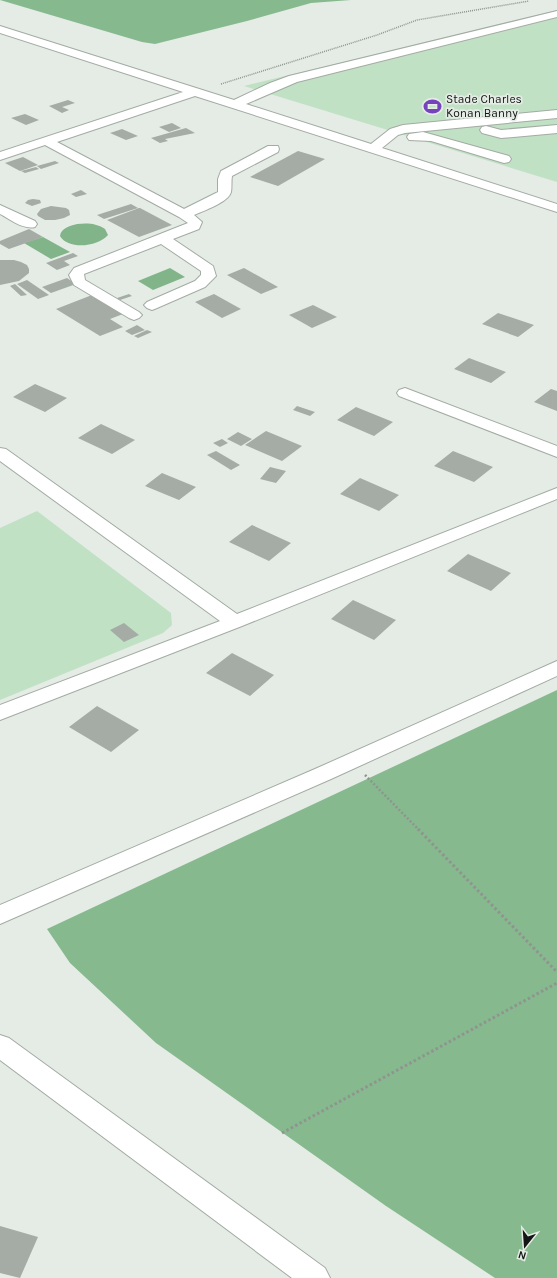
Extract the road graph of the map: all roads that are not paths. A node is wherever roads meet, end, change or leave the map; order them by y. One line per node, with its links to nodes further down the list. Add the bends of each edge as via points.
1 (557, 14): 4 (street, via 510,29 293,79)
2 (0, 29): 3 (street)
3 (194, 92): 4 (street); 8 (street)
4 (234, 105): 10 (street)
5 (557, 114): 6 (street)
6 (459, 124): 7 (street, via 500,134); 10 (street, via 403,129 394,132)
7 (557, 129)
8 (46, 141): 11 (street); 15 (street)
9 (273, 149): 15 (street, via 226,174 224,194)
10 (373, 149): 12 (street, via 402,139 424,136); 13 (street)
11 (0, 156)
12 (504, 159)
13 (557, 208)
14 (0, 209): 16 (street)
15 (184, 214): 17 (street, via 195,222 194,226)
16 (30, 224)
17 (161, 238): 18 (street, via 208,269 209,276 200,284); 19 (street, via 79,271 76,275 79,282)
18 (152, 305)
19 (134, 315)
20 (405, 393): 21 (street)
21 (557, 452)
22 (0, 453): 24 (street)
23 (557, 493): 24 (street)
24 (235, 622): 26 (street)
25 (557, 668): 27 (street)
26 (0, 713)
27 (0, 915)
28 (0, 1046): 29 (street)
29 (315, 1278)

